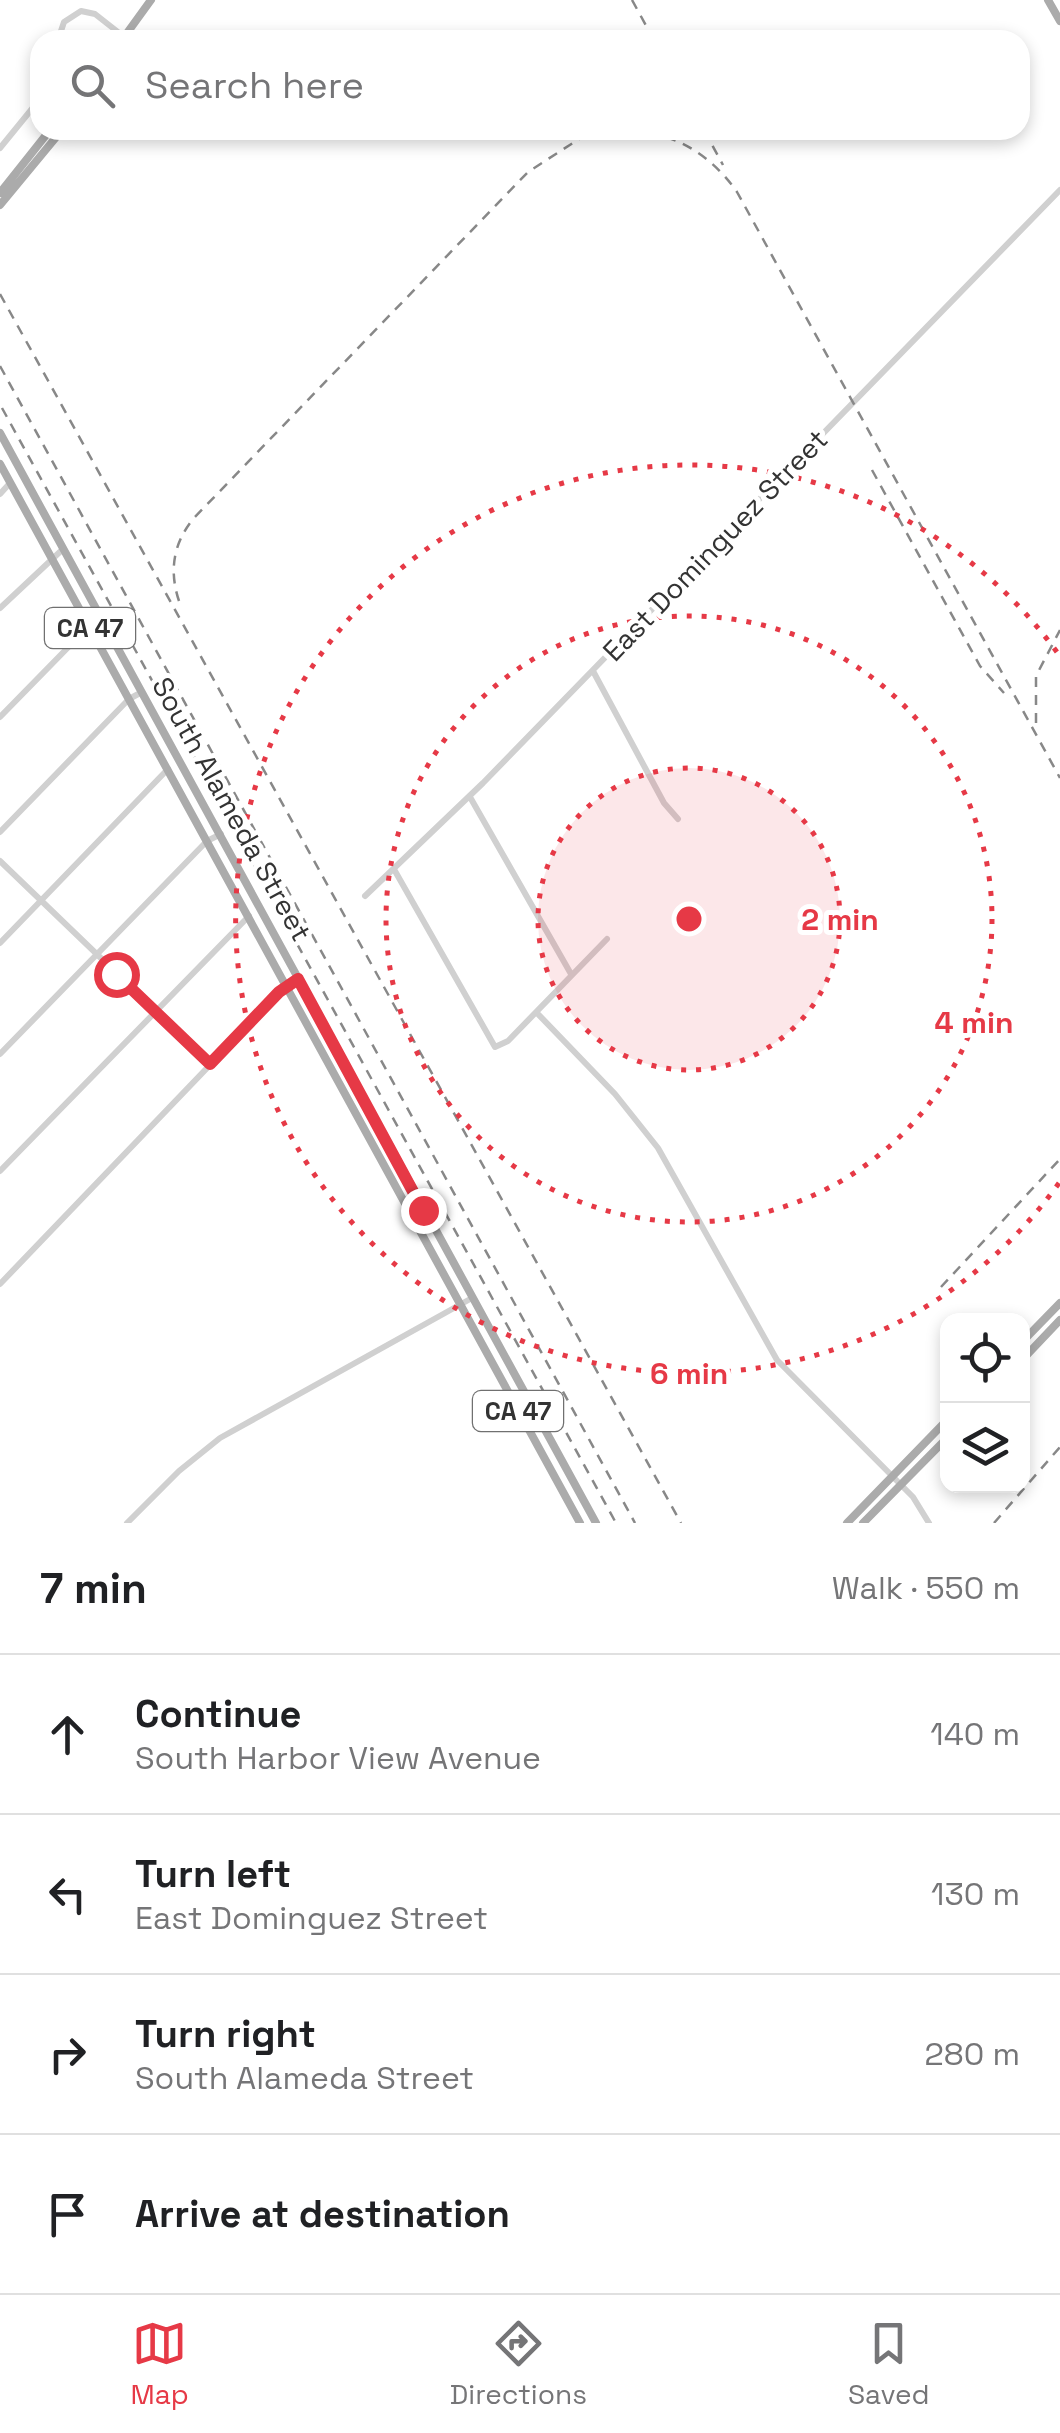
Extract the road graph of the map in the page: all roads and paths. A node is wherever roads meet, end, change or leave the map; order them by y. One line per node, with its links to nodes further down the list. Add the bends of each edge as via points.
1 (151, 0): 6 (main road)
2 (1048, 0): 3 (main road)
3 (1060, 21)
4 (61, 30): 5 (street, via 80,11 95,14)
5 (111, 30)
6 (127, 30)
7 (30, 110): 10 (street)
8 (42, 140): 12 (main road)
9 (54, 140): 13 (main road)
10 (0, 148)
11 (1060, 190): 22 (street, East Dominguez Street)
12 (0, 192)
13 (0, 204)
14 (0, 434): 18 (main road, South Alameda Street / CA 47)
15 (0, 464): 16 (main road, South Alameda Street / CA 47)
16 (10, 483): 17 (street); 19 (main road, South Alameda Street / CA 47)
17 (0, 494)
18 (63, 549): 19 (street); 23 (main road, South Alameda Street / CA 47)
19 (50, 556): 20 (street); 21 (main road, South Alameda Street / CA 47)
20 (0, 608)
21 (89, 626): 24 (main road, South Alameda Street / CA 47); 25 (street)
22 (593, 671): 27 (street, East Dominguez Street); 28 (street)
23 (142, 692): 24 (street); 30 (main road, South Alameda Street / CA 47)
24 (129, 699): 26 (main road, South Alameda Street / CA 47); 29 (street)
25 (0, 718)
26 (168, 769): 31 (main road, South Alameda Street / CA 47); 35 (street)
27 (470, 797): 33 (street, East Dominguez Street); 40 (street)
28 (678, 819)
29 (0, 832)
30 (220, 834): 31 (street); 41 (main road, South Alameda Street / CA 47)
31 (207, 841): 36 (main road, South Alameda Street / CA 47); 39 (street)
32 (0, 861): 35 (street)
33 (395, 870): 34 (street, East Dominguez Street); 44 (street, via 494,1047)
34 (366, 896)
35 (41, 901): 38 (street); 39 (street)
36 (248, 916): 42 (main road, South Alameda Street / CA 47); 43 (street)
37 (607, 939): 40 (street)
38 (0, 943)
39 (97, 955): 43 (street); 45 (street)
40 (571, 974): 44 (street)
41 (298, 979): 42 (street); 48 (main road, South Alameda Street / CA 47)
42 (287, 986): 46 (street); 49 (main road, South Alameda Street / CA 47)
43 (156, 1012): 46 (street); 47 (street)
44 (536, 1013): 59 (street, via 658,1148 777,1360)
45 (0, 1054)
46 (210, 1064): 50 (street)
47 (0, 1172)
48 (423, 1210): 49 (main road); 51 (main road, South Alameda Street / CA 47)
49 (411, 1216): 53 (main road, South Alameda Street / CA 47)
50 (0, 1283)
51 (472, 1298): 53 (street); 61 (main road, South Alameda Street / CA 47)
52 (1060, 1303): 55 (main road)
53 (460, 1306): 62 (main road, South Alameda Street / CA 47); 63 (street, via 220,1438)
54 (1060, 1320): 56 (main road)
55 (1030, 1334)
56 (1030, 1352)
57 (940, 1428): 59 (main road)
58 (940, 1444): 60 (main road)
59 (892, 1476): 60 (street); 65 (main road)
60 (901, 1484): 66 (main road); 67 (street)
61 (589, 1511): 62 (main road); 64 (main road, South Alameda Street / CA 47)
62 (578, 1520)
63 (127, 1523)
64 (596, 1523)
65 (847, 1523)
66 (864, 1523)
67 (929, 1523)

